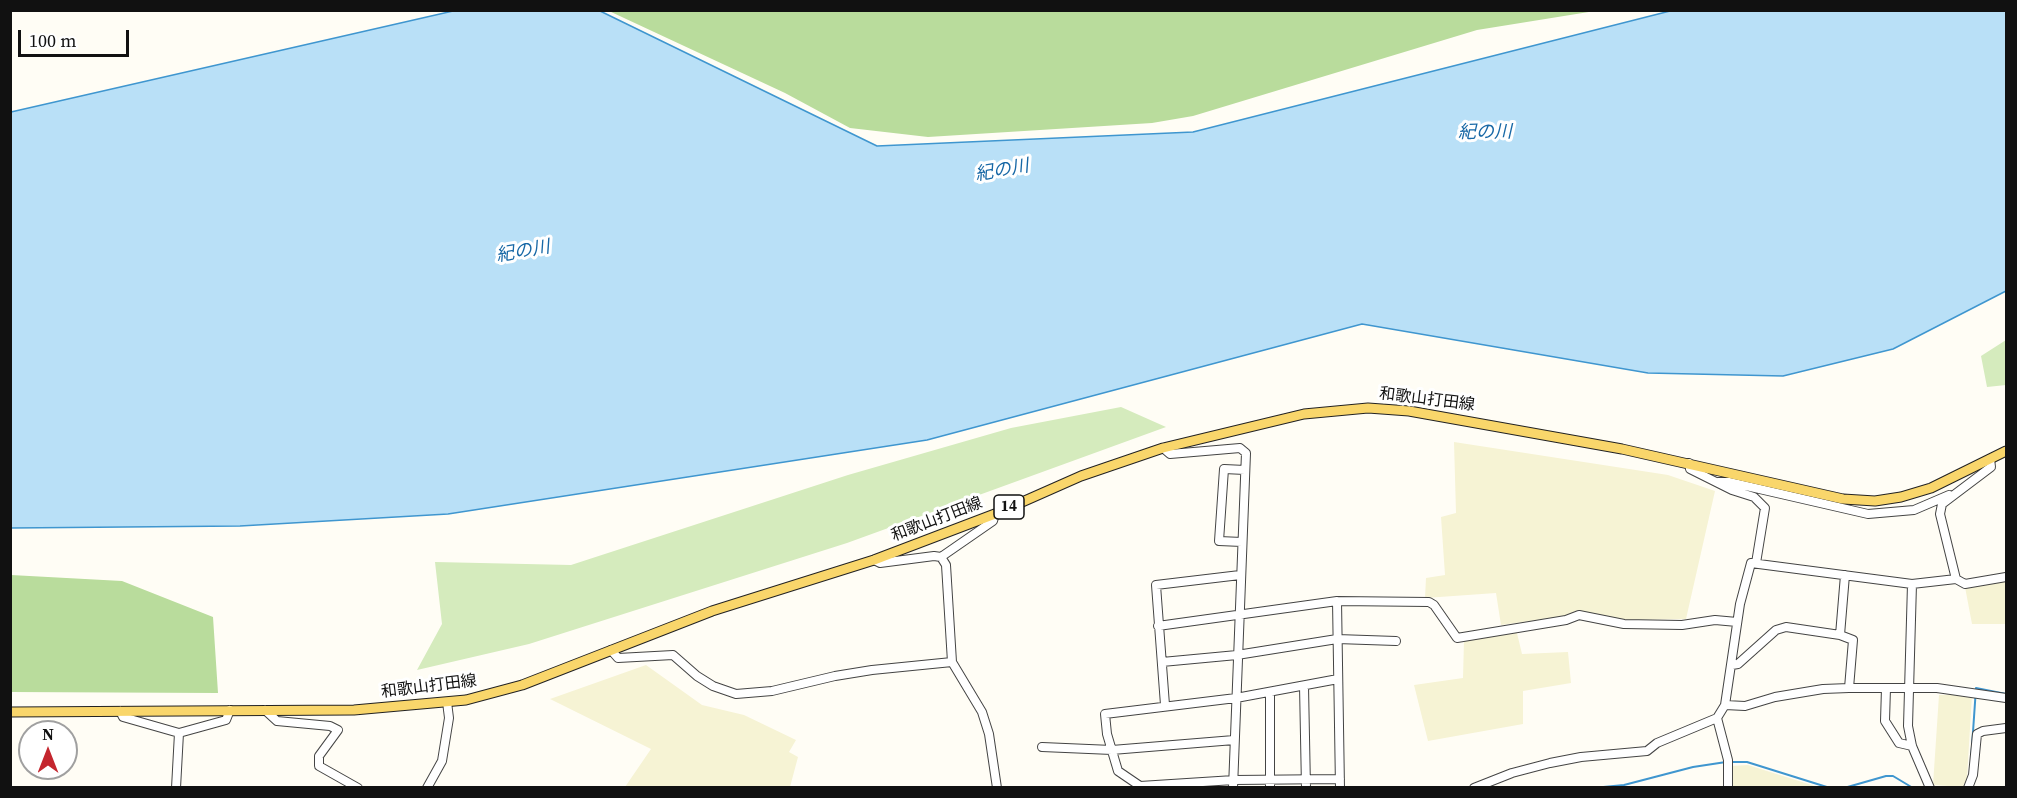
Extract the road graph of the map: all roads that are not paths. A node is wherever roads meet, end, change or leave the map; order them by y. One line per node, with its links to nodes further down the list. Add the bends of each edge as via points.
1 (1163, 448): 4 (main road, 和歌山打田線 / 14, via 1304,414 1368,408 1474,421); 5 (street, via 1170,454 1240,448 1246,453); 8 (main road, 和歌山打田線 / 14, via 1081,476)
2 (2007, 451): 3 (main road, 和歌山打田線 / 14)
3 (1990, 459): 4 (main road, 和歌山打田線 / 14, via 1931,488 1875,501 1843,499); 7 (street, via 1991,467)
4 (1689, 464): 6 (street, via 1690,469)
5 (1245, 470): 9 (street); 9 (street, via 1224,468 1219,541)
6 (1718, 482): 7 (street, via 1868,514 1914,510); 12 (street, via 1754,496 1765,508)
7 (1953, 494): 16 (street, via 1942,504 1940,514)
8 (995, 514): 10 (street, via 993,521); 11 (main road, 和歌山打田線 / 14)
9 (1242, 542): 13 (street)
10 (941, 557): 11 (street, via 880,563); 27 (street, via 946,565)
11 (874, 560): 25 (main road, 和歌山打田線 / 14, via 712,611)
12 (1756, 563): 14 (street); 20 (street, via 1751,563)
13 (1240, 575): 19 (street); 21 (street, via 1156,585)
14 (1845, 575): 17 (street); 22 (street)
15 (2007, 577): 16 (street, via 1965,584)
16 (1956, 579): 17 (street)
17 (1912, 584): 34 (street)
18 (1336, 601): 19 (street); 20 (street, via 1429,602 1457,638 1579,615 1624,624); 23 (street)
19 (1239, 615): 21 (street); 26 (street)
20 (1737, 622): 29 (street)
21 (1158, 626): 28 (street)
22 (1840, 635): 29 (street, via 1786,627 1776,630); 32 (street, via 1853,640)
23 (1337, 639): 24 (street); 26 (street); 30 (street)
24 (1396, 640)
25 (611, 650): 27 (street, via 618,658 673,655 705,681 736,694 772,691 872,670); 38 (main road, 和歌山打田線 / 14, via 522,685)
26 (1237, 655): 28 (street); 36 (street)
27 (952, 662): 59 (street, via 982,712)
28 (1162, 662): 39 (street)
29 (1732, 665): 40 (street)
30 (1338, 679): 31 (street); 52 (street)
31 (1304, 686): 35 (street); 55 (street)
32 (1849, 688): 33 (street); 40 (street, via 1804,692 1745,706)
33 (1886, 688): 34 (street); 49 (street, via 1885,721 1899,743)
34 (1909, 689): 37 (street, via 1962,690); 49 (street)
35 (1270, 692): 36 (street); 54 (street)
36 (1236, 698): 39 (street); 48 (street)
37 (2007, 698)
38 (447, 702): 42 (main road, 和歌山打田線 / 14, via 354,710); 58 (street, via 449,718 442,761)
39 (1165, 705): 51 (street, via 1105,714)
40 (1725, 705): 45 (street)
41 (230, 710): 42 (main road, 和歌山打田線 / 14); 43 (main road, 和歌山打田線 / 14); 47 (street, via 226,720)
42 (265, 710): 57 (street, via 277,721 338,730 320,756 319,766)
43 (120, 711): 44 (main road, 和歌山打田線 / 14); 47 (street, via 123,717)
44 (10, 712)
45 (1717, 718): 60 (street, via 1657,742 1647,751 1550,763); 61 (street, via 1728,764)
46 (2007, 728): 63 (street, via 1977,734)
47 (179, 733): 56 (street)
48 (1234, 740): 51 (street); 53 (street)
49 (1912, 746): 62 (street)
50 (1042, 747): 51 (street)
51 (1112, 750): 53 (street, via 1118,771 1140,786)
52 (1340, 783): 55 (street)
53 (1234, 784): 54 (street)
54 (1270, 784): 55 (street)
55 (1306, 784)
56 (176, 788)
57 (358, 788)
58 (427, 788)
59 (997, 788)
60 (1474, 788)
61 (1728, 788)
62 (1930, 788)
63 (1968, 788)

